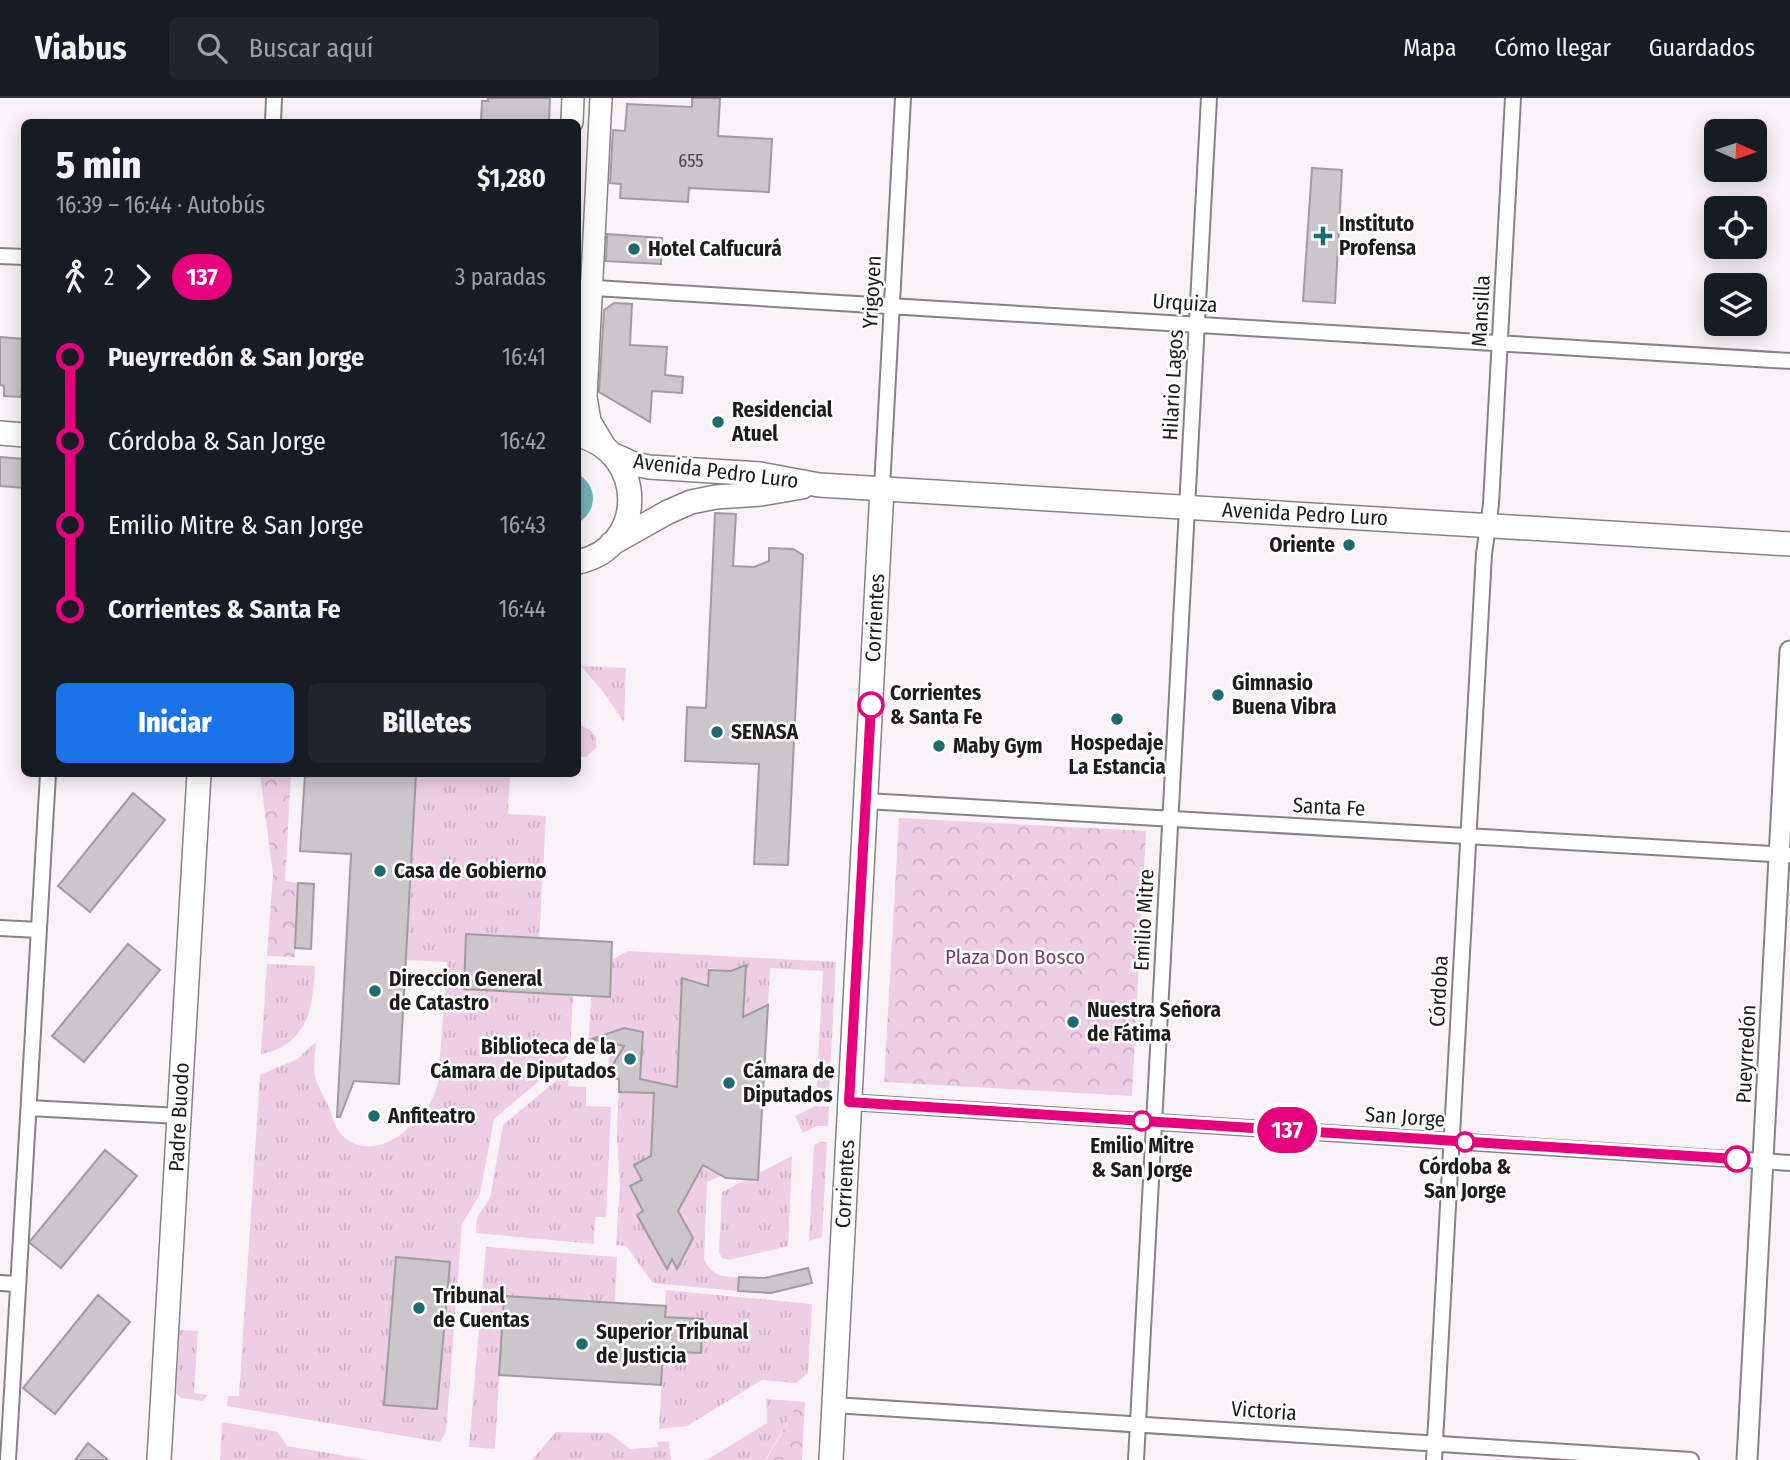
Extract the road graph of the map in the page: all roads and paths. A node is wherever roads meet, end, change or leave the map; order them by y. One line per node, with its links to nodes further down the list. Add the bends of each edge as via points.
1 (274, 98): 7 (street)
2 (573, 98): 8 (main road)
3 (601, 98): 11 (main road)
4 (903, 98): 12 (street, Yrigoyen)
5 (1209, 98): 13 (street, Hilario Lagos)
6 (1513, 98): 14 (street, Mansilla)
7 (273, 119)
8 (572, 119)
9 (0, 256): 10 (street)
10 (21, 257)
11 (585, 287): 12 (street, Urquiza); 19 (main road, via 586,405 592,429)
12 (892, 306): 13 (street, Urquiza); 21 (street, Yrigoyen)
13 (1197, 324): 14 (street, Urquiza); 22 (street, Hilario Lagos)
14 (1500, 343): 15 (street, Urquiza); 23 (street, Mansilla)
15 (1790, 360)
16 (0, 433): 17 (main road)
17 (21, 435)
18 (581, 437): 19 (main road, Avenida Pedro Luro)
19 (610, 452): 20 (main road, Avenida Pedro Luro, via 649,467 760,474); 24 (main road, via 626,474 630,495 624,527)
20 (819, 485): 21 (main road, Avenida Pedro Luro); 24 (main road, Avenida Pedro Luro, via 691,502)
21 (882, 488): 22 (main road, Avenida Pedro Luro); 30 (main road, Corrientes)
22 (1188, 507): 23 (main road, Avenida Pedro Luro); 31 (street, Emilio Mitre)
23 (1488, 525): 25 (main road, Avenida Pedro Luro); 32 (street, Córdoba)
24 (611, 544): 26 (main road, Avenida Pedro Luro)
25 (1790, 544)
26 (581, 561)
27 (1790, 651): 33 (street, Pueyrredón)
28 (48, 777): 35 (street)
29 (199, 777): 38 (main road, Padre Buodo)
30 (866, 800): 31 (street, Santa Fe); 36 (main road, Corrientes)
31 (1171, 819): 32 (street, Santa Fe); 39 (street, Emilio Mitre)
32 (1469, 836): 33 (street, Santa Fe); 40 (street, Córdoba)
33 (1785, 855): 41 (street, Pueyrredón)
34 (0, 928): 35 (street)
35 (39, 930): 37 (street)
36 (849, 1102): 39 (street, San Jorge); 45 (main road, Corrientes)
37 (29, 1108): 38 (street); 44 (street)
38 (179, 1116): 49 (main road, Padre Buodo)
39 (1154, 1122): 40 (street, San Jorge); 46 (street, Emilio Mitre)
40 (1452, 1141): 41 (street, San Jorge); 47 (street, Córdoba)
41 (1763, 1161): 42 (street, San Jorge); 54 (street, Pueyrredón)
42 (1790, 1163)
43 (0, 1283): 44 (street)
44 (18, 1284): 48 (street)
45 (834, 1405): 46 (street, Victoria); 50 (main road, Corrientes)
46 (1138, 1424): 47 (street, Victoria); 51 (street, Emilio Mitre)
47 (1435, 1444): 52 (street, Córdoba); 53 (street, Victoria)
48 (8, 1460)
49 (159, 1460)
50 (831, 1460)
51 (1136, 1460)
52 (1434, 1460)
53 (1691, 1460)
54 (1747, 1460)

